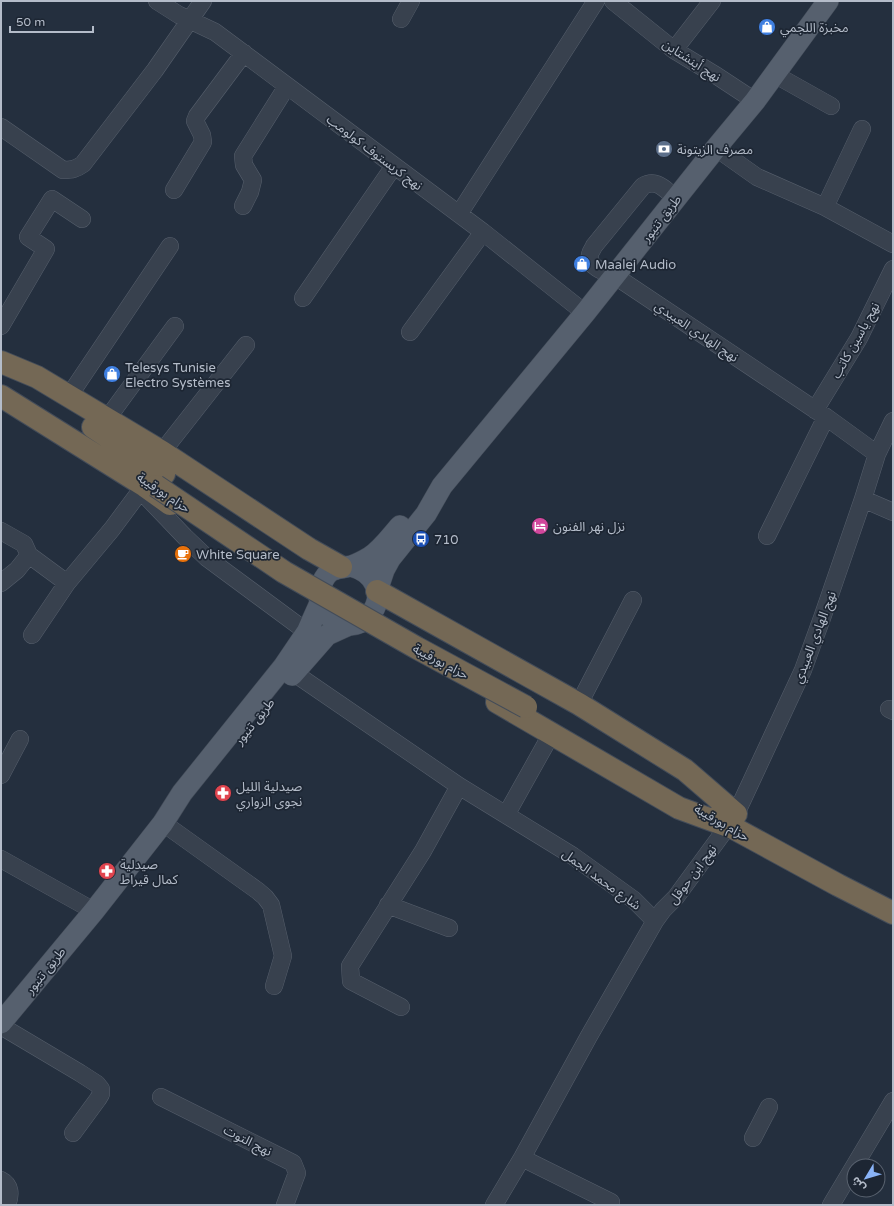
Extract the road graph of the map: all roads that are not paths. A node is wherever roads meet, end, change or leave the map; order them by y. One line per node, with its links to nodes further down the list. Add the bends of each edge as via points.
1 (157, 1): 9 (street, نهج كريستوف كولومب)
2 (203, 1): 9 (street)
3 (411, 1): 8 (street)
4 (596, 1): 24 (street)
5 (613, 1): 10 (street, نهج أينشتاين)
6 (712, 1): 10 (street)
7 (828, 1): 12 (main road, طريق تنيور)
8 (401, 19)
9 (190, 20): 11 (street, نهج كريستوف كولومب, via 215,32); 16 (street, via 93,152 77,168 63,170)
10 (674, 50): 14 (street, نهج أينشتاين)
11 (244, 53): 13 (street, نهج كريستوف كولومب); 20 (street, via 197,116 195,121 203,142)
12 (774, 74): 14 (main road, طريق تنيور); 15 (street)
13 (287, 86): 19 (street, نهج كريستوف كولومب); 22 (street, via 243,156 244,165 253,180)
14 (755, 101): 18 (main road, طريق تنيور)
15 (831, 106)
16 (1, 127)
17 (862, 129): 23 (street)
18 (716, 148): 21 (main road, طريق تنيور); 23 (street, via 758,177)
19 (394, 166): 24 (street, نهج كريستوف كولومب); 31 (street)
20 (174, 190)
21 (676, 198): 30 (main road, طريق تنيور); 30 (street, نهج الهادي العبيدي, via 658,184 652,182 643,186 594,246 589,256 590,261 602,271)
22 (243, 206)
23 (825, 207): 27 (street)
24 (459, 214): 26 (street, نهج كريستوف كولومب)
25 (82, 219): 33 (street, via 52,199 28,237 46,249)
26 (483, 232): 32 (street, نهج كريستوف كولومب); 35 (street)
27 (893, 244)
28 (170, 246): 41 (street)
29 (893, 269): 42 (street, نهج ياسين كاتب)
30 (615, 276): 32 (main road, طريق تنيور); 42 (street, نهج الهادي العبيدي)
31 (303, 298)
32 (585, 313): 48 (main road, طريق تنيور)
33 (1, 326)
34 (175, 326): 43 (street)
35 (410, 332)
36 (246, 345): 45 (street)
37 (1, 362): 41 (highway, via 37,377)
38 (1, 372): 47 (highway, حزام بورقيبة, via 39,392)
39 (1, 387): 47 (highway, حزام بورقيبة, via 30,402)
40 (1, 396): 47 (highway)
41 (69, 396): 43 (highway)
42 (820, 413): 46 (street, نهج الهادي العبيدي); 52 (street, نهج ياسين كاتب)
43 (107, 419): 45 (highway)
44 (893, 421): 46 (street, نهج الهادي العبيدي)
45 (162, 452): 54 (highway, via 309,549)
46 (877, 454): 49 (street, نهج الهادي العبيدي)
47 (151, 484): 56 (street); 59 (highway, via 281,580); 61 (street, via 185,537 207,558); 70 (highway, حزام بورقيبة, via 425,635)
48 (442, 486): 54 (main road, طريق تنيور, via 417,506 371,556); 57 (main road, طريق تنيور, via 426,514 390,559)
49 (863, 499): 50 (street); 70 (street, نهج الهادي العبيدي, via 803,670)
50 (893, 512)
51 (1, 531): 53 (street, via 24,544)
52 (768, 536)
53 (29, 555): 55 (street, via 17,570); 56 (street)
54 (346, 566): 57 (main road, via 360,568 368,573); 59 (main road, via 333,570 326,576 321,584)
55 (1, 583)
56 (67, 583): 62 (street)
57 (378, 591): 60 (main road, via 374,610 368,618); 64 (highway)
58 (633, 600): 64 (street)
59 (320, 603): 60 (main road, via 330,618); 61 (main road, طريق تنيور)
60 (351, 625): 63 (main road, طريق تنيور, via 327,635); 70 (highway, via 383,638 679,808)
61 (307, 632): 71 (main road, طريق تنيور, via 284,666 182,793)
62 (32, 635)
63 (294, 673): 68 (street, شارع محمد الجمل); 71 (main road, طريق تنيور, via 194,795)
64 (579, 704): 70 (highway, via 685,770)
65 (20, 739): 67 (street)
66 (548, 740): 69 (street)
67 (1, 775)
68 (459, 786): 69 (street, شارع محمد الجمل); 74 (street, via 423,851)
69 (506, 815): 77 (street, شارع محمد الجمل, via 585,865 634,900)
70 (732, 820): 73 (highway, حزام بورقيبة); 76 (highway, حزام بورقيبة, via 838,886); 77 (street, نهج ابن حوقل, via 676,897)
71 (163, 823): 75 (main road, طريق تنيور); 79 (street, via 258,891 272,905 283,956)
72 (1, 859): 75 (street)
73 (893, 898)
74 (388, 905): 78 (street); 80 (street, via 350,966 351,981)
75 (94, 911): 81 (main road, طريق تنيور)
76 (893, 913)
77 (655, 921): 87 (street)
78 (449, 928)
79 (274, 986)
80 (401, 1007)
81 (1, 1025): 85 (street, via 97,1084 101,1089 98,1099)
82 (162, 1097): 91 (street, نهج التوت, via 293,1163 297,1173)
83 (893, 1101): 93 (street)
84 (769, 1107): 86 (street)
85 (73, 1133)
86 (753, 1138)
87 (522, 1158): 89 (street); 92 (street)
88 (1, 1180): 90 (street, via 10,1190)
89 (611, 1202)
90 (7, 1205)
91 (285, 1205)
92 (494, 1205)
93 (830, 1205)

